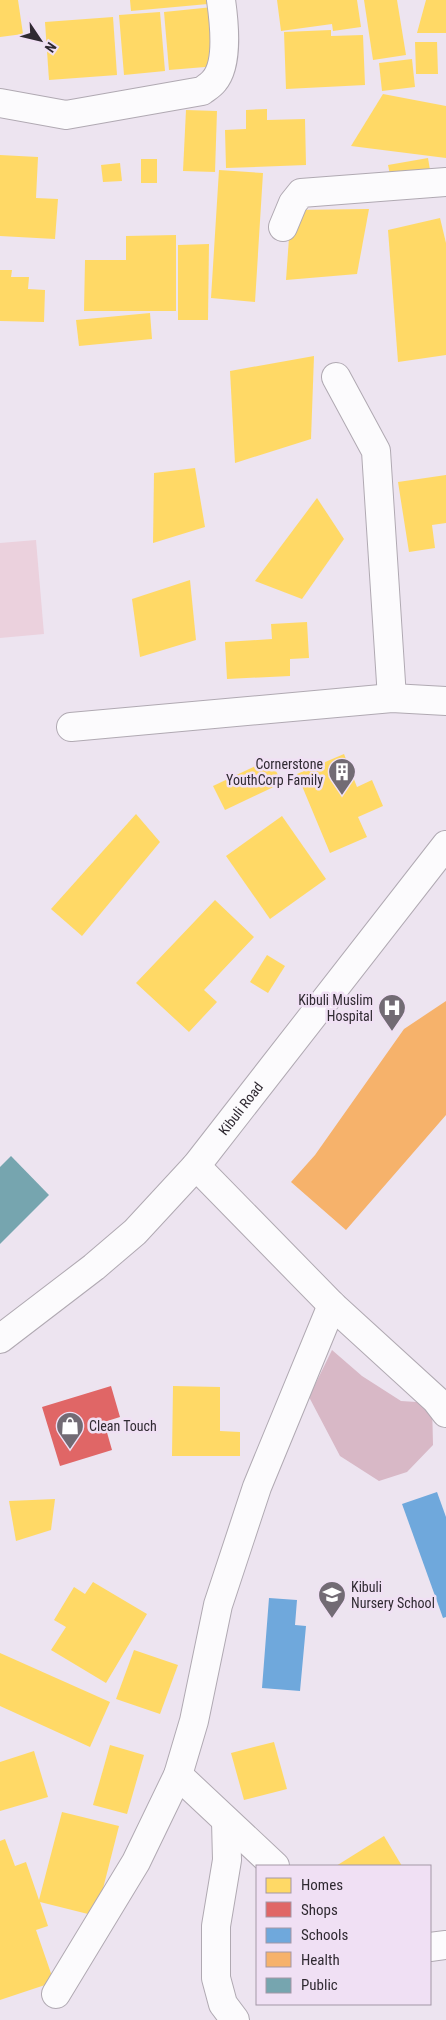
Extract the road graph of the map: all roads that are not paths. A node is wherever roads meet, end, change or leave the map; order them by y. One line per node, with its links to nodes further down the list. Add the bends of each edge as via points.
1 (221, 0): 2 (street, via 224,28 222,60 215,80 202,91 66,115)
2 (0, 103)
3 (446, 182): 4 (street, via 301,193 292,203)
4 (283, 227)
5 (336, 377): 6 (street, via 376,451)
6 (392, 698): 7 (street); 8 (street)
7 (446, 700)
8 (71, 728)
9 (446, 845): 10 (street, Kibuli Road)
10 (196, 1166): 11 (street); 12 (street, Kibuli Road, via 134,1232)
11 (332, 1305): 13 (street, via 436,1400); 14 (street, via 257,1487 218,1605 194,1721)
12 (0, 1339)
13 (446, 1413)
14 (178, 1775): 15 (street); 19 (street, via 136,1862)
15 (226, 1821): 16 (street); 20 (street, via 226,1860 216,1926 216,1978 223,2004)
16 (274, 1865)
17 (446, 1945): 18 (street)
18 (431, 1946)
19 (56, 1994)
20 (235, 2020)

